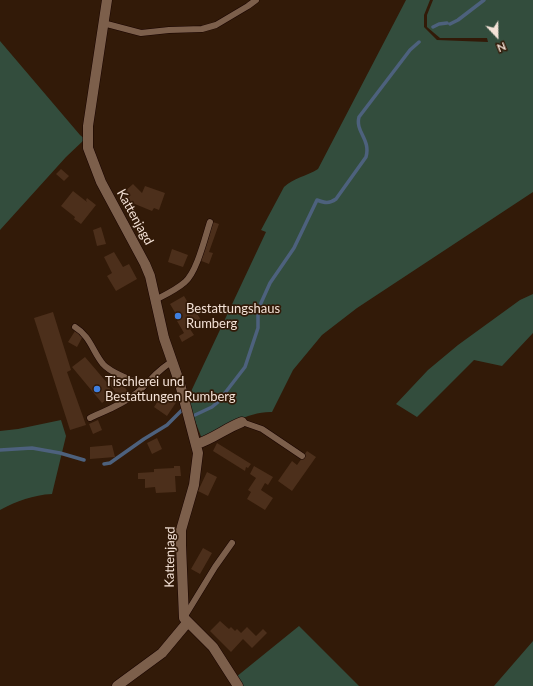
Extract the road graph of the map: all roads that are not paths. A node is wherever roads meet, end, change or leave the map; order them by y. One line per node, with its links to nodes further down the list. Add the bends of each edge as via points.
1 (107, 0): 3 (street, Kattenjagd)
2 (256, 0): 3 (lane, via 216,25 202,29 141,33)
3 (103, 24): 5 (street, Kattenjagd, via 88,126 88,148 101,182 145,264)
4 (210, 222): 5 (lane, via 195,268 189,277 184,284)
5 (155, 300): 7 (street, Kattenjagd)
6 (75, 327): 8 (lane, via 88,339 104,366)
7 (172, 362): 8 (lane); 11 (street, Kattenjagd)
8 (144, 385): 9 (lane, via 135,395 119,405)
9 (90, 418)
10 (242, 422): 11 (street); 12 (lane, via 262,429)
11 (197, 444): 14 (street, Kattenjagd, via 198,462 194,486 181,530)
12 (302, 456)
13 (232, 544): 14 (lane, via 215,566)
14 (185, 621): 15 (street, via 162,653); 16 (street, via 213,648)
15 (117, 686)
16 (238, 686)

